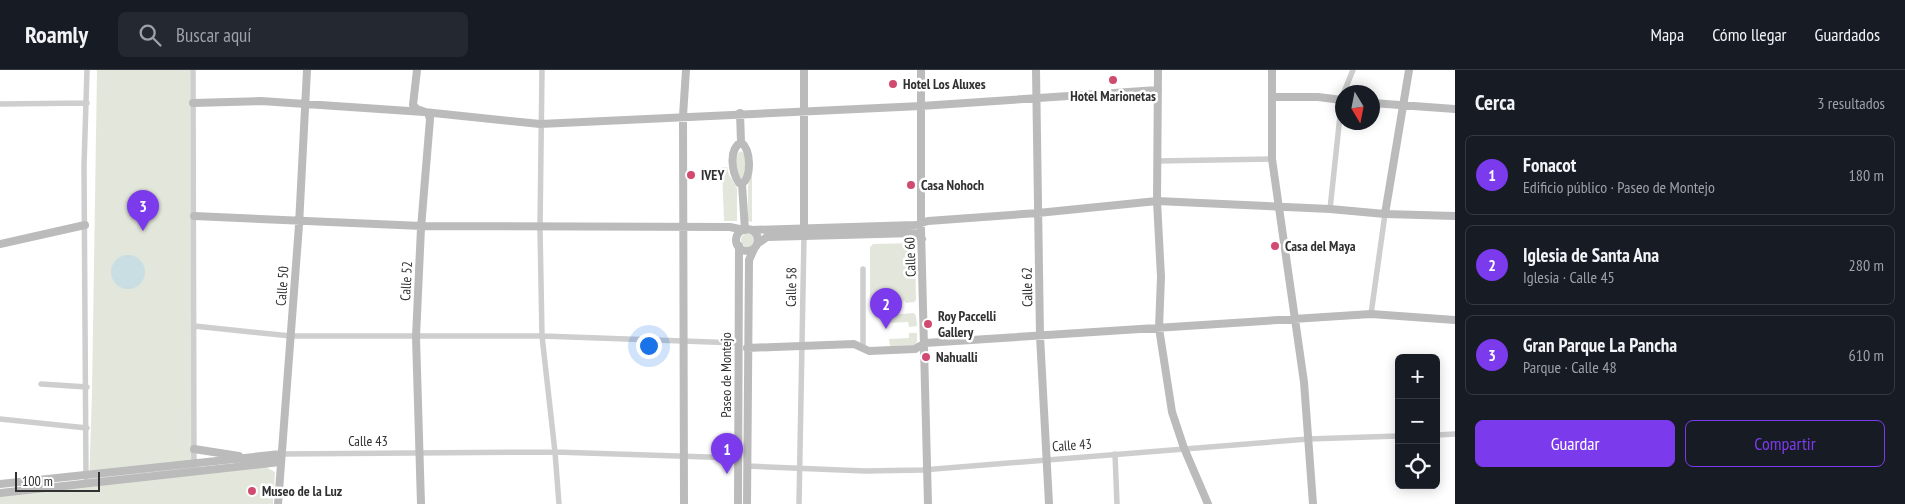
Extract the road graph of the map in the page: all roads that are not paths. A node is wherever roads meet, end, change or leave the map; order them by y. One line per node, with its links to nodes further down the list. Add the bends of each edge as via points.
1 (88, 70): 19 (street)
2 (194, 70): 20 (street)
3 (307, 70): 22 (street, Calle 50)
4 (417, 70): 28 (street, Calle 52, via 413,105)
5 (542, 70): 31 (street)
6 (686, 70): 30 (street)
7 (804, 70): 27 (street, Calle 58)
8 (921, 70): 24 (street, Calle 60)
9 (1036, 70): 16 (street, Calle 62)
10 (1158, 70): 15 (street)
11 (1272, 70): 17 (street)
12 (1353, 70): 14 (street)
13 (1409, 70): 25 (street)
14 (1347, 85)
15 (1158, 90): 16 (street); 35 (street)
16 (1037, 97): 24 (street); 40 (street, Calle 62)
17 (1272, 97): 18 (street); 34 (street)
18 (1335, 97)
19 (87, 103): 21 (street); 46 (street)
20 (193, 103): 22 (street); 42 (street)
21 (0, 104)
22 (305, 104): 28 (street); 44 (street, Calle 50)
23 (1380, 104): 25 (street)
24 (921, 106): 27 (street); 45 (street, Calle 60)
25 (1402, 107): 26 (street); 41 (street)
26 (1455, 109)
27 (804, 111): 29 (street); 51 (street, Calle 58)
28 (424, 112): 31 (street); 47 (street, Calle 52, via 430,119)
29 (740, 113): 30 (street); 33 (street)
30 (683, 116): 31 (street); 49 (street)
31 (540, 124): 48 (street)
32 (1339, 130): 39 (street)
33 (741, 142): 36 (street, via 749,160 747,178); 36 (street, via 736,147 733,162 735,176)
34 (1272, 159): 35 (street); 38 (street)
35 (1157, 161): 37 (street)
36 (742, 184): 50 (street)
37 (1157, 201): 38 (street); 40 (street); 62 (street, via 1161,277)
38 (1278, 207): 39 (street); 59 (street)
39 (1330, 209): 41 (street)
40 (1038, 213): 45 (street); 65 (street, Calle 62)
41 (1385, 214): 43 (street); 58 (street)
42 (194, 216): 44 (street); 61 (street)
43 (1455, 216)
44 (299, 222): 47 (street); 63 (street, Calle 50)
45 (922, 223): 52 (street); 53 (street, Calle 60)
46 (85, 225): 54 (street); 74 (street)
47 (422, 226): 48 (street); 66 (street, Calle 52)
48 (540, 226): 49 (street); 64 (street)
49 (684, 226): 50 (street); 67 (street)
50 (747, 230): 51 (street); 55 (street, via 737,238); 56 (street, via 757,236)
51 (804, 232): 52 (street); 56 (street, via 766,237); 70 (street, Calle 58)
52 (824, 232): 53 (street, via 915,234)
53 (922, 239): 69 (street, Calle 60)
54 (0, 244)
55 (739, 246): 56 (street, via 747,251); 68 (street, Paseo de Montejo)
56 (756, 246): 71 (street, via 748,260)
57 (863, 269): 72 (street)
58 (1371, 314): 59 (street); 60 (street)
59 (1296, 319): 62 (street); 80 (street)
60 (1455, 320)
61 (194, 326): 63 (street); 81 (street)
62 (1159, 328): 65 (street); 82 (street, via 1172,412)
63 (291, 336): 66 (street); 88 (street, Calle 50)
64 (542, 336): 66 (street); 67 (street); 83 (street)
65 (1040, 336): 69 (street); 90 (street, Calle 62)
66 (416, 337): 84 (street, Calle 52)
67 (683, 342): 68 (street); 86 (street)
68 (738, 343): 89 (street, Paseo de Montejo)
69 (925, 343): 72 (street, via 915,349 870,351); 94 (street, Calle 60)
70 (802, 347): 71 (street); 72 (street, via 854,344); 93 (street, Calle 58)
71 (747, 348): 91 (street)
72 (863, 348)
73 (41, 384): 74 (street)
74 (87, 387): 76 (street)
75 (0, 419): 76 (street)
76 (86, 428): 95 (street)
77 (1455, 434): 78 (street)
78 (1440, 435)
79 (1395, 436): 80 (street, Calle 43)
80 (1308, 439): 82 (street, Calle 43); 110 (street)
81 (194, 448): 87 (street); 92 (street)
82 (1184, 448): 85 (street, Calle 43); 109 (street)
83 (555, 452): 84 (street, Calle 43); 86 (street, Calle 43); 101 (street)
84 (420, 453): 88 (street, Calle 43); 100 (street, Calle 52)
85 (1115, 454): 90 (street, Calle 43); 108 (street)
86 (684, 457): 89 (street, Calle 43); 102 (street)
87 (248, 458): 88 (street, Calle 43); 92 (street, Calle 43)
88 (281, 458): 92 (street, Calle 43); 99 (street, Calle 50)
89 (738, 458): 103 (street, Paseo de Montejo)
90 (1047, 459): 94 (street, Calle 43); 107 (street, Calle 62)
91 (747, 466): 93 (street, Calle 43); 104 (street)
92 (194, 467): 95 (street, Calle 43); 96 (street, Calle 43)
93 (799, 468): 94 (street, Calle 43); 105 (street, Calle 58)
94 (927, 469): 106 (street, Calle 60)
95 (86, 474): 96 (street); 97 (street, Calle 43)
96 (86, 483): 98 (street, Calle 43)
97 (0, 484)
98 (0, 492)
99 (278, 504)
100 (421, 504)
101 (559, 504)
102 (684, 504)
103 (738, 504)
104 (747, 504)
105 (800, 504)
106 (928, 504)
107 (1048, 504)
108 (1117, 504)
109 (1208, 504)
110 (1313, 504)

